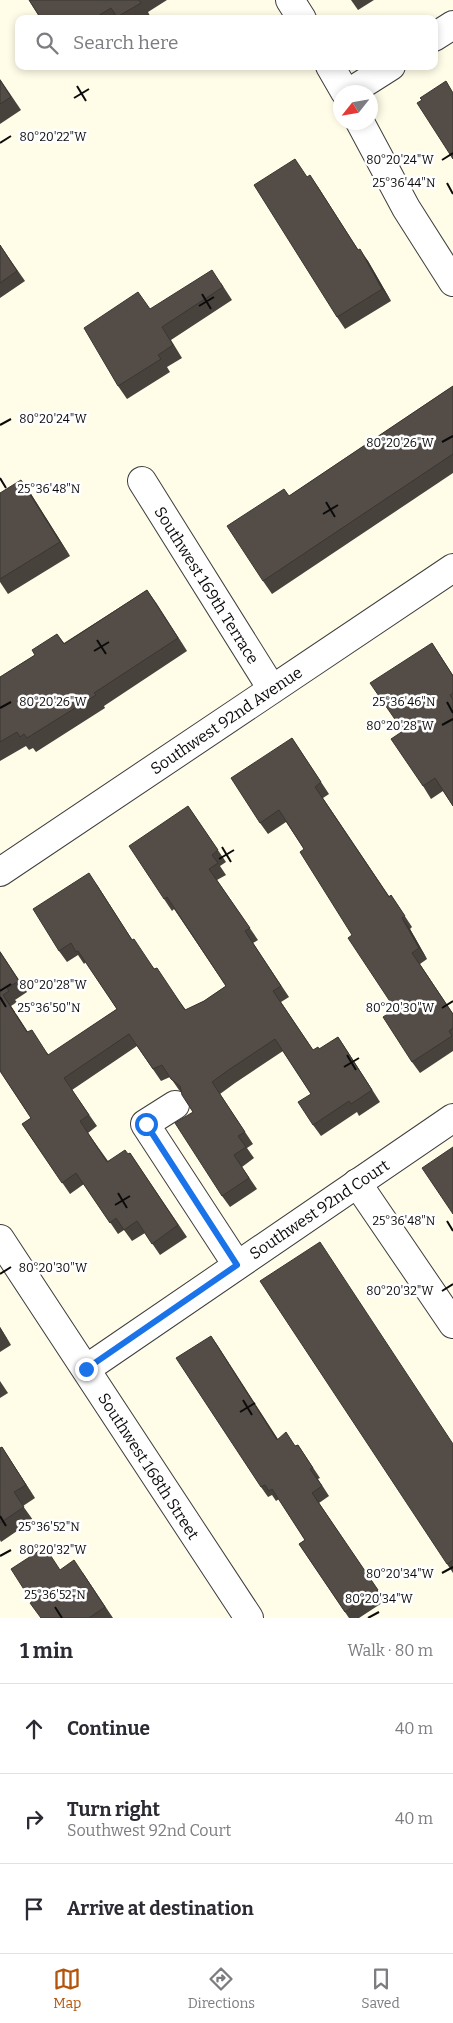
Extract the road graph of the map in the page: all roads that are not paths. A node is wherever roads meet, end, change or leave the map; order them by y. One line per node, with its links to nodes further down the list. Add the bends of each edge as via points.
1 (290, 0): 2 (street)
2 (299, 15)
3 (453, 24): 4 (street)
4 (438, 34)
5 (332, 70): 7 (street)
6 (385, 70): 8 (street)
7 (341, 85)
8 (361, 85)
9 (364, 130): 10 (street, via 406,208)
10 (453, 282)
11 (142, 481): 13 (street, Southwest 169th Terrace)
12 (453, 568): 13 (street, Southwest 92nd Avenue)
13 (272, 689): 14 (street, Southwest 92nd Avenue)
14 (0, 872)
15 (175, 1105): 19 (street, via 146,1124)
16 (453, 1118): 17 (street, Southwest 92nd Court)
17 (357, 1183): 19 (street, Southwest 92nd Court); 20 (street)
18 (0, 1239): 21 (street, Southwest 168th Street)
19 (237, 1265): 21 (street, Southwest 92nd Court)
20 (453, 1324)
21 (86, 1369): 22 (street, Southwest 168th Street)
22 (249, 1618)

